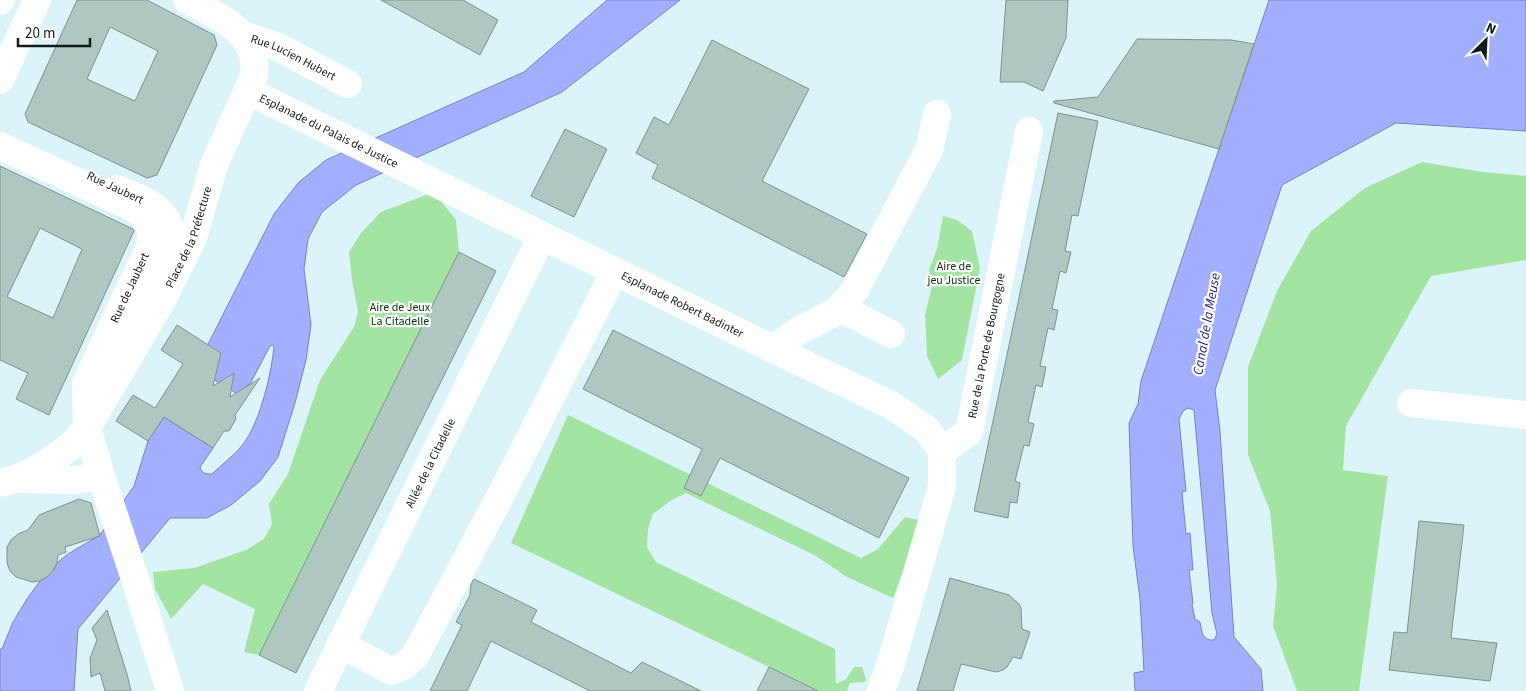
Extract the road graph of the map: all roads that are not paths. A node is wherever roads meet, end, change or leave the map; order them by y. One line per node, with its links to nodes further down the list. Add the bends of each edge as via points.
1 (38, 0): 4 (street)
2 (187, 0): 3 (street, Rue Lucien Hubert, via 222,19)
3 (242, 35): 5 (street, Rue Lucien Hubert, via 278,47); 6 (street, Place de la Préfecture, via 250,45 254,60 254,76)
4 (0, 80)
5 (348, 84)
6 (248, 91): 11 (street, Esplanade du Palais de Justice); 17 (street, Place de la Préfecture, via 214,165 193,238 161,302)
7 (938, 114): 14 (street, via 929,150 855,290)
8 (0, 131): 17 (street, Rue Jaubert, via 153,205 167,219 171,241 116,351)
9 (1029, 131): 21 (street, Rue de la Porte de Bourgogne, via 969,432)
10 (0, 146): 20 (street, Rue de Jaubert, via 134,208 142,213 150,227 151,244 86,383)
11 (410, 171): 12 (street, Esplanade Robert Badinter)
12 (542, 236): 13 (street, Esplanade Robert Badinter); 24 (street, Allée de la Citadelle)
13 (615, 271): 16 (street, Esplanade Robert Badinter); 24 (street, via 415,656 404,666 391,671)
14 (840, 308): 15 (street); 16 (street)
15 (891, 334)
16 (772, 350): 21 (street, Esplanade Robert Badinter, via 891,405 926,428)
17 (109, 391): 20 (street, Place de la Préfecture)
18 (1411, 403): 19 (street)
19 (1526, 415)
20 (87, 428): 22 (street, Place de la Préfecture, via 64,450 34,470); 23 (street)
21 (942, 451): 27 (street, via 942,487)
22 (8, 481): 23 (street, Place de la Préfecture, via 74,480)
23 (104, 486): 25 (street)
24 (340, 644): 26 (street, Allée de la Citadelle)
25 (170, 691)
26 (318, 691)
27 (881, 691)

